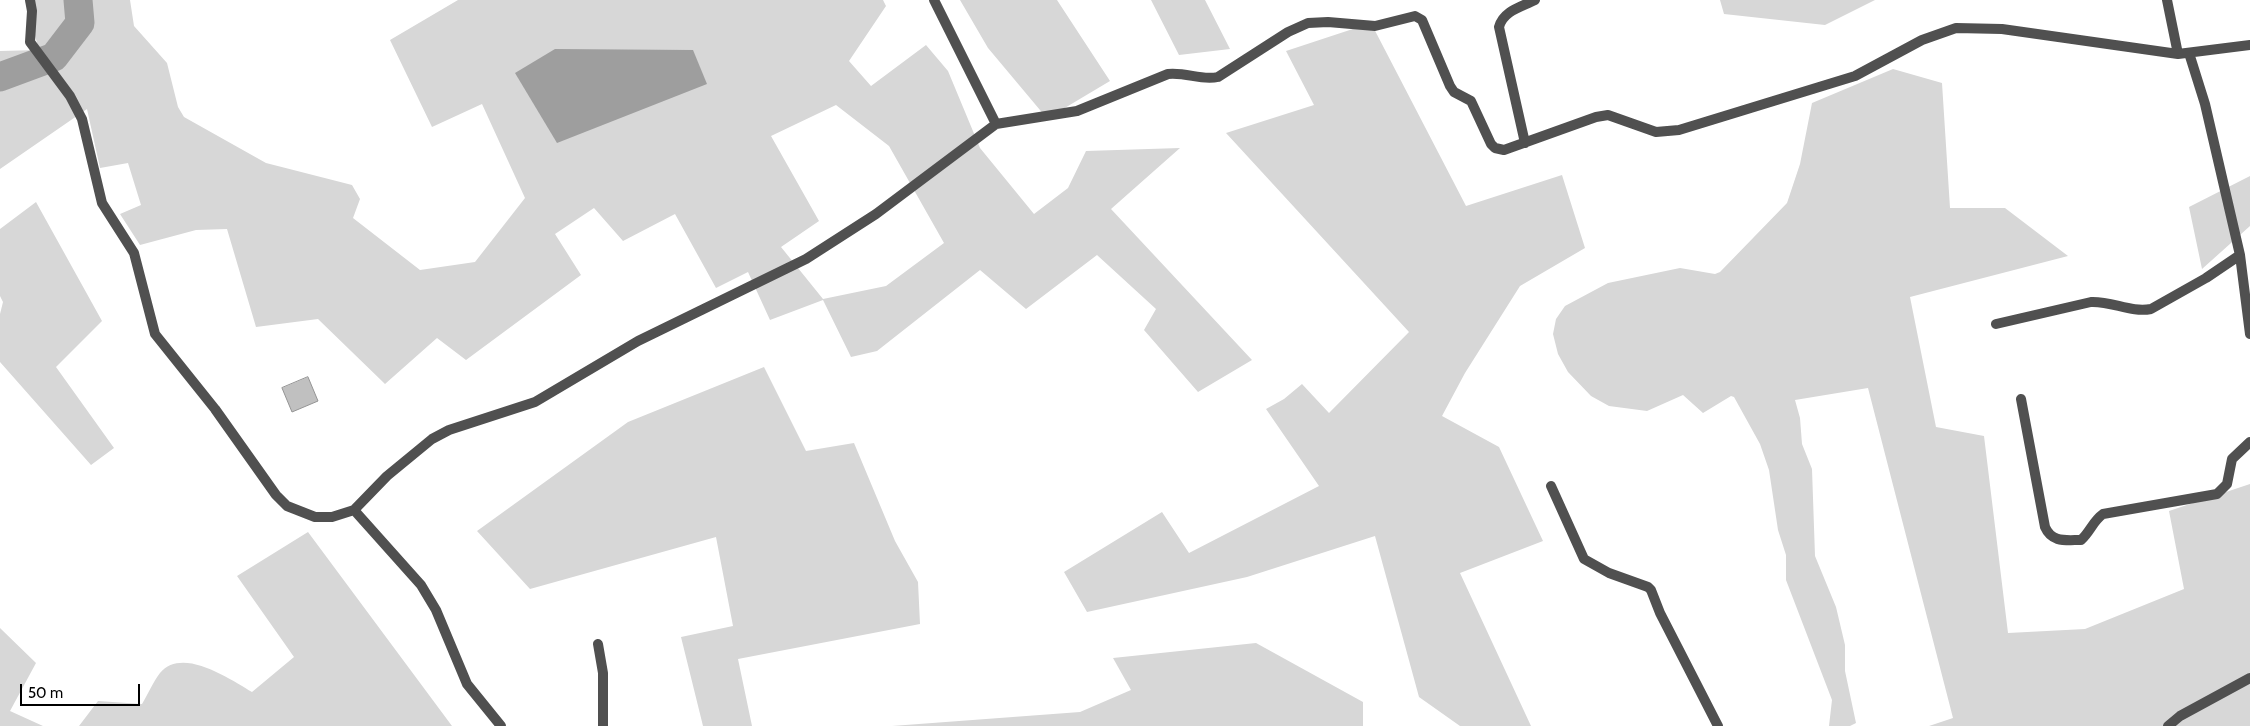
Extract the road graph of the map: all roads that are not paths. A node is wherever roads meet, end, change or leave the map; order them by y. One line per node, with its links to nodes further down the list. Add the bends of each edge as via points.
1 (30, 0): 15 (street, via 30,38 35,51 70,96 82,119 102,203 134,253 155,334 287,506 315,517 332,517)
2 (934, 0): 7 (street)
3 (1535, 0): 8 (street, via 1507,13 1499,27)
4 (2167, 0): 6 (street)
5 (2250, 45): 6 (street)
6 (2184, 54): 8 (street, via 2002,29 1956,28 1922,40 1854,76 1679,130 1656,132 1608,115); 9 (street, via 2205,104)
7 (996, 124): 8 (street, via 1077,111 1168,74 1182,72 1208,79 1218,78 1288,32 1308,23 1375,26 1415,16 1422,20 1450,86 1454,92 1471,100 1491,144 1504,150); 15 (street, via 876,214 806,259 638,341 535,402 449,430 432,439 387,476)
8 (1525, 142)
9 (2240, 255): 10 (street, via 2151,309 2141,311 2091,302); 11 (street)
10 (1996, 324)
11 (2250, 334)
12 (2021, 400): 13 (street, via 2045,527 2056,540 2081,540 2103,514 2217,494 2227,484 2232,459)
13 (2250, 442)
14 (1551, 486): 20 (street, via 1584,559 1651,590)
15 (354, 510): 18 (street, via 421,586 436,610 467,684)
16 (598, 644): 19 (street, via 603,674)
17 (2250, 678): 21 (street, via 2180,716)
18 (501, 726)
19 (603, 726)
20 (1718, 726)
21 (2168, 726)

